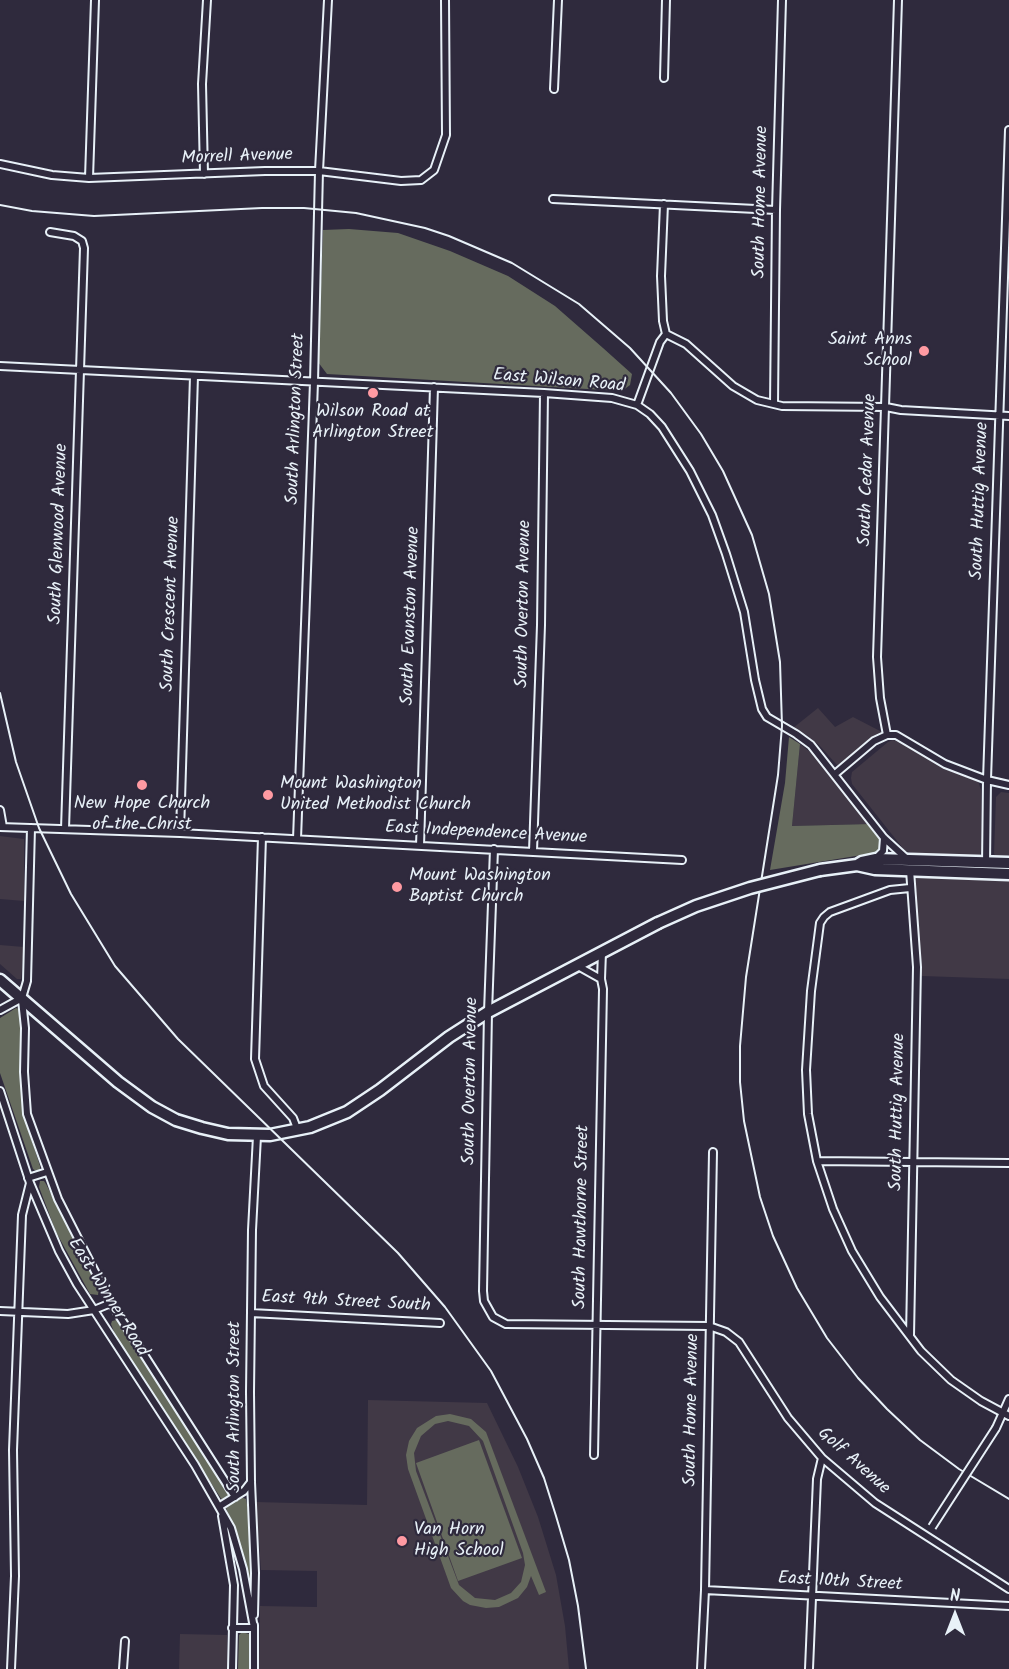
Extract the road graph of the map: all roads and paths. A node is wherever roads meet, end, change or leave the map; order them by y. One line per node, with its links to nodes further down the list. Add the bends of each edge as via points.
1 (95, 0): 15 (street)
2 (207, 0): 14 (street, via 202,84)
3 (328, 0): 13 (street, South Arlington Street)
4 (445, 0): 13 (street, Morrell Avenue, via 446,135 434,171 417,181)
5 (558, 0): 10 (street)
6 (666, 0): 9 (street)
7 (782, 0): 18 (street, South Home Avenue)
8 (898, 0): 29 (street, South Cedar Avenue)
9 (664, 78)
10 (554, 89)
11 (1009, 130): 30 (street, South Huttig Avenue)
12 (0, 164): 15 (street, Morrell Avenue)
13 (319, 171): 14 (street, Morrell Avenue); 24 (street, South Arlington Street)
14 (204, 174): 15 (street, Morrell Avenue)
15 (89, 178)
16 (553, 199): 17 (street)
17 (664, 204): 18 (street); 20 (street, via 661,276)
18 (776, 210): 27 (street, South Home Avenue)
19 (50, 232): 22 (street, South Glenwood Avenue, via 82,241)
20 (666, 334): 27 (street, via 686,344 733,386 757,400); 28 (street)
21 (0, 366): 22 (street, East Wilson Road)
22 (81, 370): 23 (street, East Wilson Road); 39 (street, South Glenwood Avenue)
23 (194, 376): 24 (street, East Wilson Road); 40 (street, South Crescent Avenue)
24 (314, 382): 25 (street, East Wilson Road); 43 (street, South Arlington Street)
25 (434, 387): 26 (street, East Wilson Road); 44 (street, South Evanston Avenue)
26 (544, 393): 28 (street, East Wilson Road, via 612,398); 46 (street, South Overton Avenue)
27 (774, 404): 29 (street, via 799,408)
28 (637, 405): 33 (street, East Wilson Road, via 662,427 712,515 744,612 762,709 767,717 811,745)
29 (886, 407): 30 (street); 32 (street, South Cedar Avenue, via 877,657)
30 (999, 415): 31 (street); 34 (street, South Huttig Avenue)
31 (1009, 416)
32 (887, 735): 33 (street); 34 (street, via 896,735 945,764)
33 (835, 774): 42 (street, East Wilson Road)
34 (987, 780): 35 (street); 49 (street, South Huttig Avenue)
35 (1009, 785)
36 (0, 810): 37 (street)
37 (2, 827): 38 (street, East Independence Avenue)
38 (31, 828): 39 (street, East Independence Avenue); 60 (street, via 28,964)
39 (65, 829): 40 (street, East Independence Avenue)
40 (180, 833): 41 (street, East Independence Avenue)
41 (262, 837): 43 (street, East Independence Avenue); 64 (street, via 255,1059 264,1086 293,1119)
42 (884, 838): 47 (street, via 883,851); 51 (street, East Wilson Road)
43 (297, 839): 44 (street, East Independence Avenue)
44 (420, 846): 45 (street, East Independence Avenue)
45 (494, 849): 46 (street, East Independence Avenue); 62 (street, South Overton Avenue)
46 (533, 851): 48 (street, East Independence Avenue)
47 (876, 859): 51 (main road); 52 (main road)
48 (682, 860)
49 (986, 862): 50 (main road); 51 (main road); 53 (street, South Huttig Avenue)
50 (1009, 863)
51 (909, 864): 52 (main road, via 875,869); 53 (main road); 55 (street)
52 (857, 865): 56 (main road, bridge, via 820,870 696,906)
53 (986, 873): 54 (main road)
54 (1009, 874)
55 (910, 888): 67 (street, via 890,890 830,912 820,923 806,1070 808,1114); 68 (street, South Huttig Avenue, via 918,967)
56 (602, 951): 57 (main road); 59 (street, South Hawthorne Street)
57 (576, 965): 59 (street); 62 (main road)
58 (0, 980): 60 (main road)
59 (601, 980): 78 (street, South Hawthorne Street)
60 (22, 998): 61 (street); 65 (main road, via 152,1107 176,1120); 70 (street, East Winner Road, via 27,1114)
61 (0, 1010)
62 (488, 1012): 64 (main road, via 359,1105); 78 (street, South Overton Avenue, via 484,1301 497,1321 506,1324)
63 (0, 1091): 71 (street, East Winner Road)
64 (298, 1131): 65 (main road)
65 (257, 1141): 76 (street, South Arlington Street)
66 (713, 1152): 79 (street, South Home Avenue)
67 (817, 1161): 68 (street); 80 (street, via 852,1251)
68 (913, 1162): 69 (street); 80 (street, South Huttig Avenue)
69 (1009, 1163)
70 (47, 1172): 71 (street); 72 (street, East Winner Road)
71 (29, 1181): 73 (street, East Winner Road, via 59,1251); 75 (street, via 22,1215)
72 (111, 1303): 73 (street); 86 (street, East Winner Road)
73 (94, 1310): 75 (street); 87 (street, East Winner Road)
74 (0, 1311): 75 (street)
75 (18, 1313): 96 (street)
76 (251, 1313): 77 (street, East 9th Street South); 85 (street, South Arlington Street)
77 (440, 1323)
78 (596, 1325): 79 (street); 83 (street, South Hawthorne Street)
79 (709, 1326): 84 (street, Golf Avenue, via 739,1342 788,1418); 90 (street, South Home Avenue)
80 (910, 1336): 82 (street, via 951,1380)
81 (1009, 1399): 82 (street)
82 (1007, 1414): 88 (street, bridge)
83 (594, 1455)
84 (822, 1458): 88 (street, Golf Avenue, via 874,1503); 91 (street, via 817,1479)
85 (251, 1482): 86 (street); 94 (street, South Arlington Street)
86 (235, 1497): 87 (street)
87 (220, 1506): 93 (street, East Winner Road, via 234,1585); 94 (street, East Winner Road, via 238,1548)
88 (926, 1537): 89 (street, Golf Avenue)
89 (1009, 1589)
90 (705, 1590): 91 (street, East 10th Street); 100 (street, South Home Avenue)
91 (812, 1597): 92 (street, East 10th Street); 101 (street)
92 (1009, 1606)
93 (232, 1628): 94 (street); 98 (street, East Winner Road)
94 (254, 1628): 99 (street, South Arlington Street)
95 (124, 1641): 97 (street)
96 (11, 1669)
97 (123, 1669)
98 (232, 1669)
99 (254, 1669)
100 (701, 1669)
101 (809, 1669)

